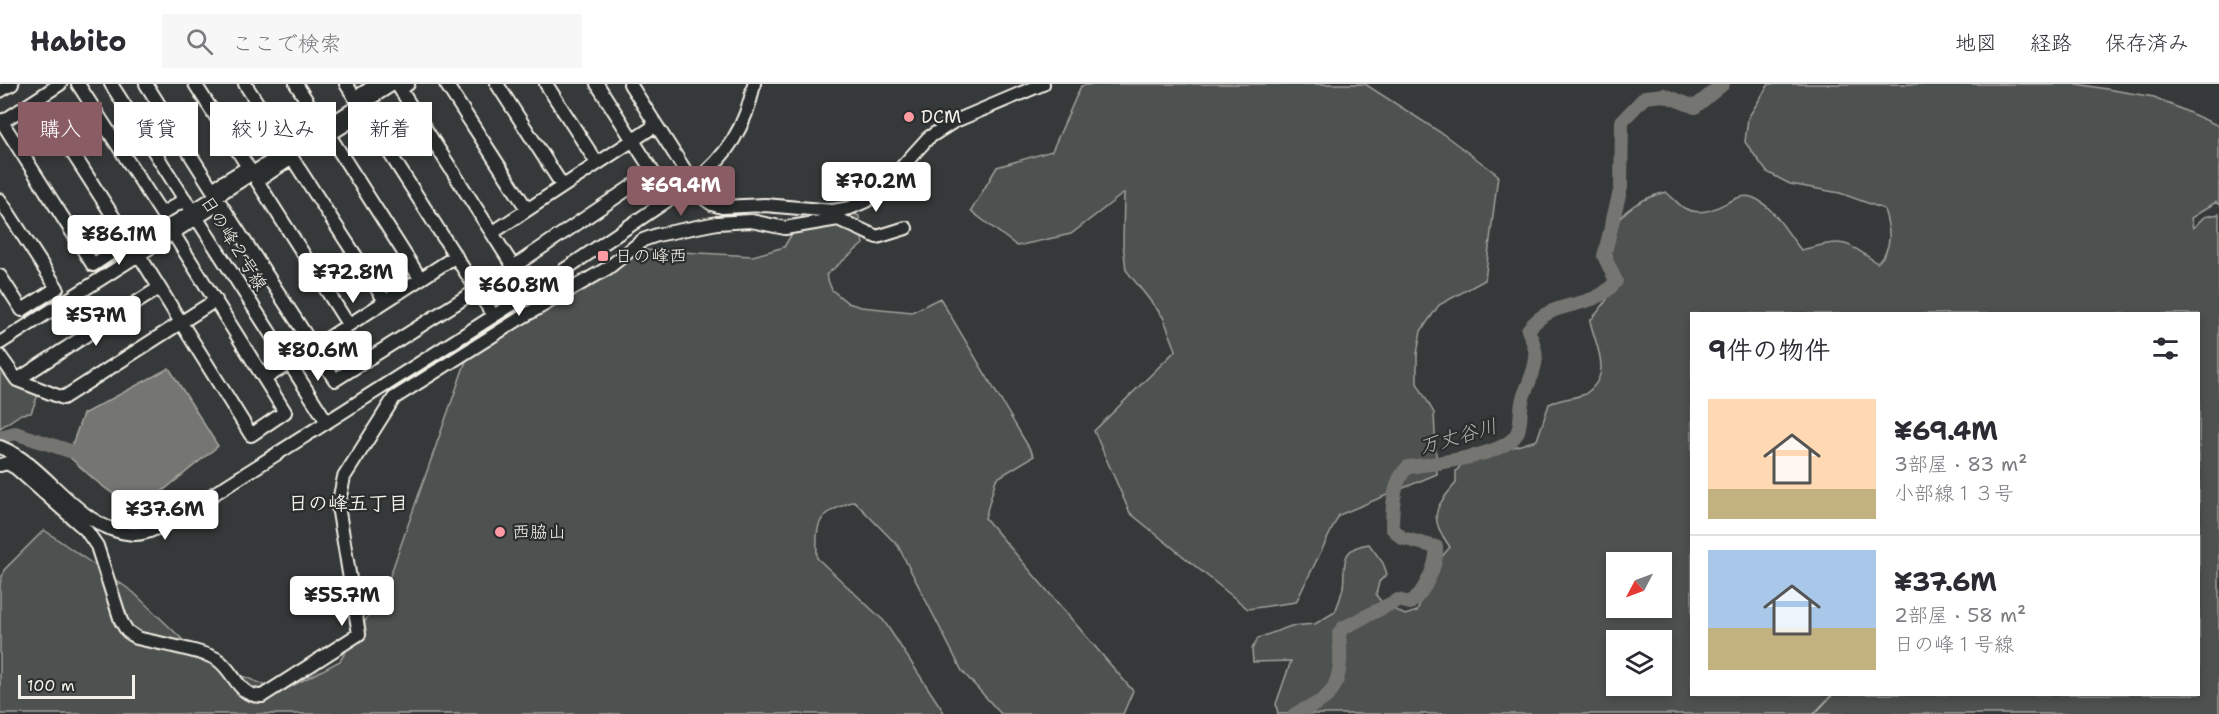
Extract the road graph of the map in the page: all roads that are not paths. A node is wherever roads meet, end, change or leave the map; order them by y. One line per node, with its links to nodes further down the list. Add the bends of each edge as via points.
1 (12, 84): 21 (street)
2 (60, 84): 22 (street)
3 (78, 84): 29 (street, via 162,214)
4 (111, 84): 29 (street, 日の峰２号線)
5 (146, 84): 6 (street, via 212,189 248,166)
6 (195, 84)
7 (245, 84): 8 (street, via 284,143 319,120)
8 (296, 84)
9 (346, 84): 10 (street, via 355,98)
10 (377, 84)
11 (393, 84): 33 (street)
12 (408, 84): 37 (street, via 400,90)
13 (446, 84): 31 (street)
14 (497, 84): 28 (street)
15 (546, 84): 26 (street)
16 (597, 84): 25 (street)
17 (630, 84): 24 (street)
18 (754, 84): 27 (street, via 741,129 712,168)
19 (1043, 84): 20 (street)
20 (1021, 88): 32 (street, via 928,138 866,201 833,211)
21 (0, 92)
22 (38, 99): 23 (street); 23 (street, via 129,241 93,265)
23 (1, 121)
24 (656, 125): 25 (street); 27 (street)
25 (633, 140): 26 (street); 40 (street, via 653,172)
26 (597, 163): 28 (street)
27 (693, 183): 32 (street, via 702,197 722,207); 45 (street)
28 (562, 185): 31 (street)
29 (185, 199): 33 (street, 日の峰２号線)
30 (0, 200): 41 (street, via 57,288 22,310)
31 (527, 209): 37 (street)
32 (813, 209): 34 (street)
33 (195, 214): 36 (street); 51 (street); 53 (street, via 220,203); 55 (street, 日の峰２号線)
34 (810, 222): 35 (street, via 838,219 877,237); 60 (street, via 785,228 751,221 717,223 643,240 608,268 394,398 344,477 338,506 359,634 262,696 252,697 244,691 217,659 137,638 127,631 97,546 86,530 16,468 7,463)
35 (906, 228)
36 (173, 233): 38 (street); 46 (street)
37 (492, 233): 40 (street)
38 (138, 255): 43 (street); 52 (street)
39 (456, 256): 42 (street); 42 (street, via 364,113 329,135); 44 (street)
40 (513, 267): 45 (street)
41 (0, 276)
42 (420, 278): 47 (street)
43 (159, 288): 49 (street); 57 (street)
44 (477, 290): 48 (street); 53 (street, via 335,380)
45 (530, 293): 48 (street)
46 (216, 300): 49 (street); 56 (street)
47 (385, 301): 50 (street); 50 (street, via 292,158 258,181)
48 (493, 315): 58 (street)
49 (180, 322): 56 (street, via 251,435 285,412); 57 (street, via 63,398)
50 (348, 324): 53 (street)
51 (0, 335)
52 (0, 343)
53 (314, 347): 55 (street)
54 (0, 356): 57 (street)
55 (289, 364): 56 (street); 58 (street, 日の峰２号線)
56 (266, 378)
57 (16, 380)
58 (327, 422): 59 (street, via 168,523 135,534 96,522 18,454)
59 (1, 447)
60 (0, 465)

